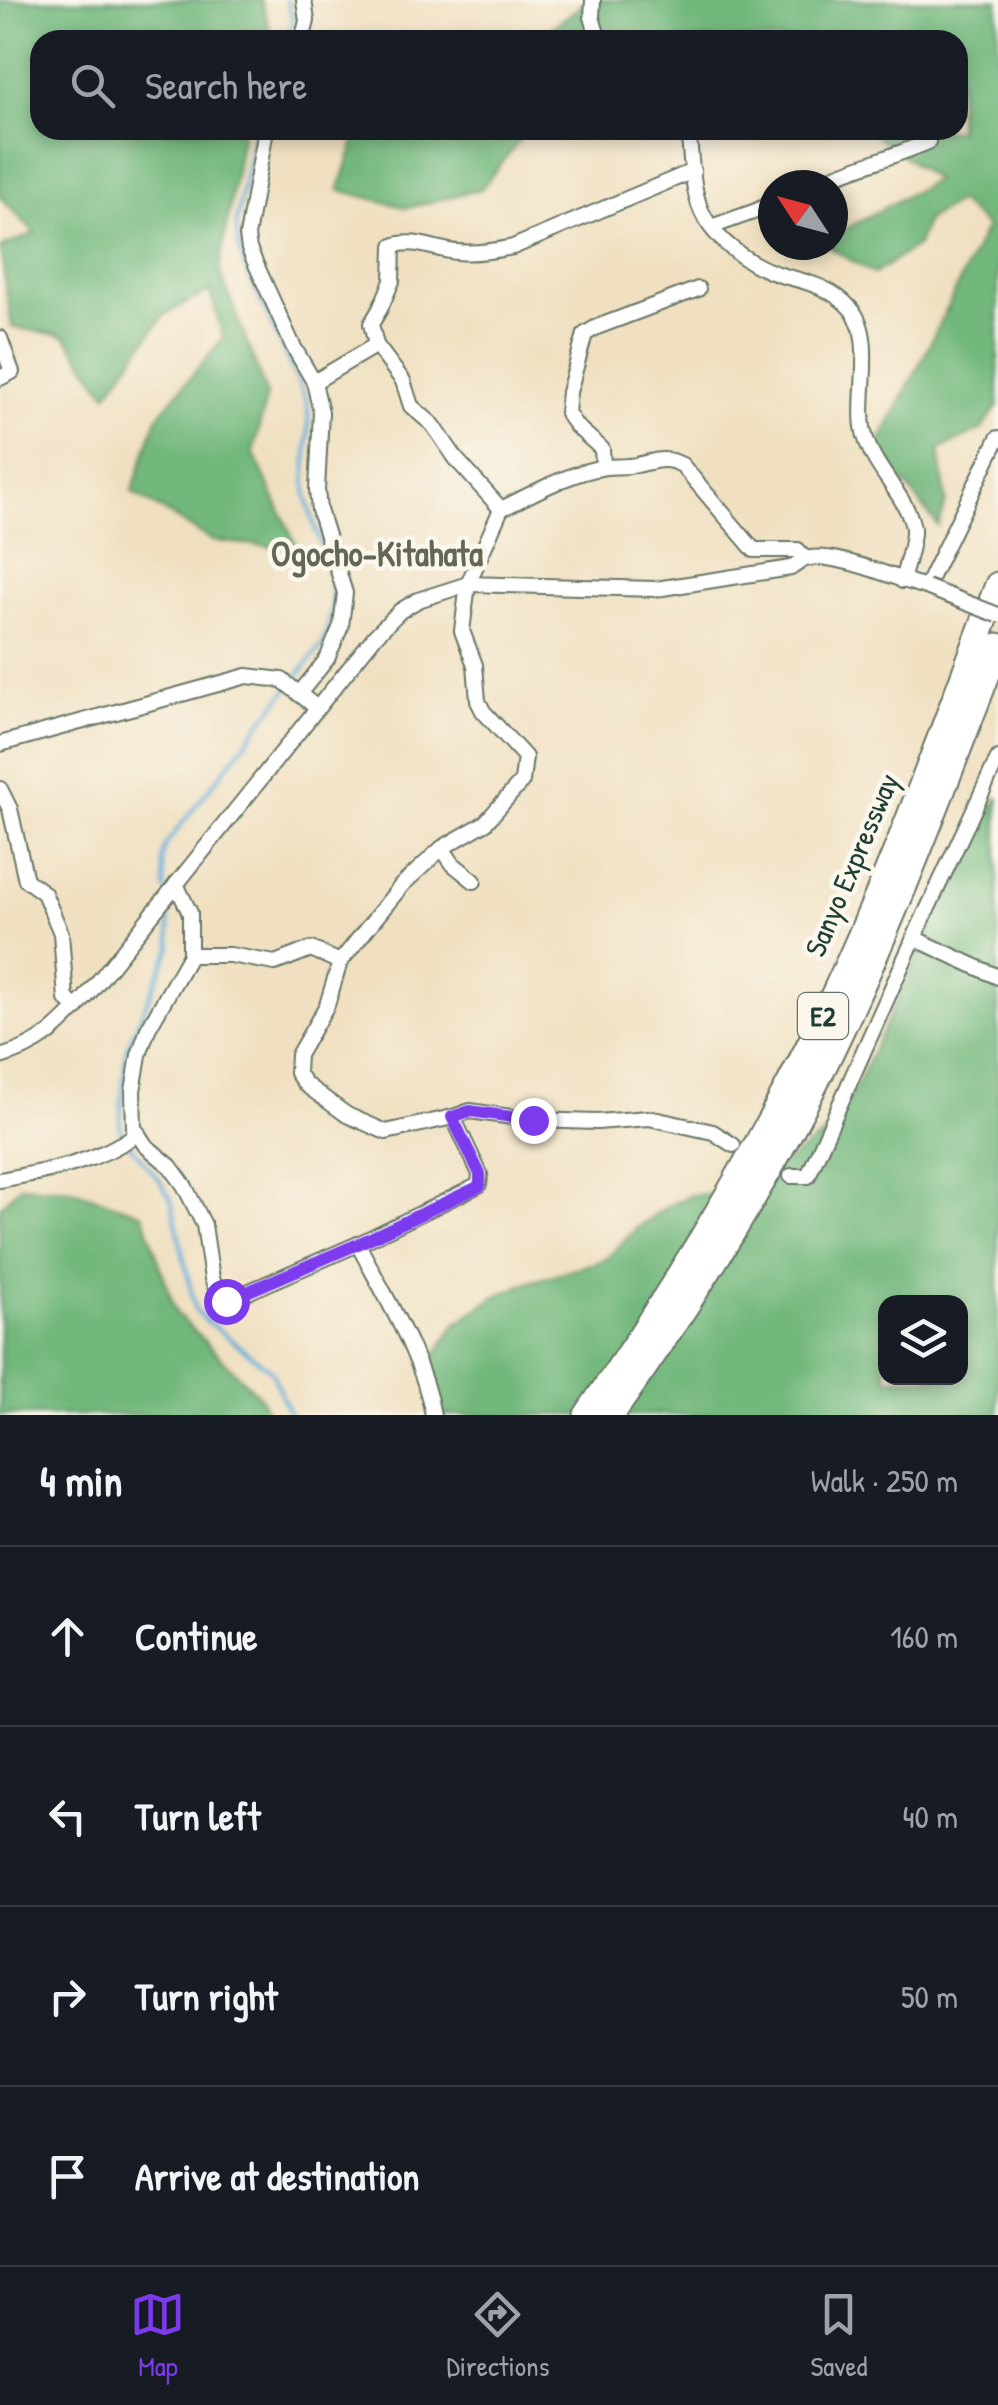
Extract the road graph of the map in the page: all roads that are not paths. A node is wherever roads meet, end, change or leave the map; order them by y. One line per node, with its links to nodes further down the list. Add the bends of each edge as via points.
1 (304, 0): 5 (street)
2 (582, 0): 4 (street)
3 (593, 0): 4 (street)
4 (592, 16): 6 (street)
5 (305, 30)
6 (596, 30)
7 (264, 140): 20 (street, via 249,248)
8 (689, 140): 11 (street)
9 (928, 142): 10 (street)
10 (847, 170)
11 (693, 171): 12 (street); 13 (street)
12 (676, 180): 13 (street, via 690,198); 18 (street, via 513,247 482,253 394,246 392,281 371,324)
13 (696, 196): 15 (street)
14 (758, 211): 15 (street)
15 (711, 227): 25 (street, via 764,270 819,285 855,312 864,349 864,433 913,530)
16 (698, 289): 22 (street, via 586,334 567,413 602,449)
17 (0, 338): 19 (street, via 12,372)
18 (376, 345): 20 (street); 23 (street, via 404,381 410,406)
19 (0, 378)
20 (314, 382): 31 (street, via 321,412 319,510 345,592)
21 (998, 438): 28 (street)
22 (603, 467): 23 (street); 24 (street, via 670,458 754,550 798,550)
23 (502, 509): 26 (street)
24 (805, 559): 25 (street, via 840,559); 26 (street, via 791,568 656,589)
25 (902, 581): 28 (street)
26 (468, 584): 32 (street, via 400,611); 38 (street, via 462,631 475,665 478,701 525,758 522,781 484,822)
27 (998, 585): 54 (highway, Sanyo Expressway / E2, via 922,786 814,1035 697,1249)
28 (926, 587): 29 (street, bridge)
29 (998, 615)
30 (998, 646): 55 (highway, Sanyo Expressway / E2, via 833,1046 716,1259)
31 (327, 659): 32 (street); 33 (street)
32 (345, 672): 34 (street)
33 (299, 694): 34 (street); 35 (street, via 282,680 246,676)
34 (317, 708): 40 (street)
35 (0, 744)
36 (998, 758): 41 (street)
37 (0, 789): 45 (street, via 26,880 44,892 61,932 66,999)
38 (442, 848): 39 (street); 43 (street, via 402,885)
39 (474, 881)
40 (176, 884): 42 (street, via 190,913); 45 (street)
41 (914, 938): 44 (street); 50 (street, via 808,1176)
42 (190, 955): 43 (street, via 276,963 311,949); 48 (street, via 139,1056 133,1092)
43 (340, 962): 47 (street, via 327,1005 298,1055 297,1073 347,1115 386,1132)
44 (998, 977)
45 (77, 1008): 46 (street, via 56,1031)
46 (0, 1058)
47 (452, 1117): 49 (street, via 470,1111 533,1120 648,1118 713,1132); 52 (street, via 480,1186)
48 (138, 1133): 51 (street, via 58,1170); 52 (street, via 184,1185 204,1225 212,1279 226,1301)
49 (733, 1145)
50 (791, 1176)
51 (0, 1180)
52 (358, 1244): 53 (street, via 415,1354)
53 (433, 1415)
54 (587, 1415)
55 (611, 1415)

